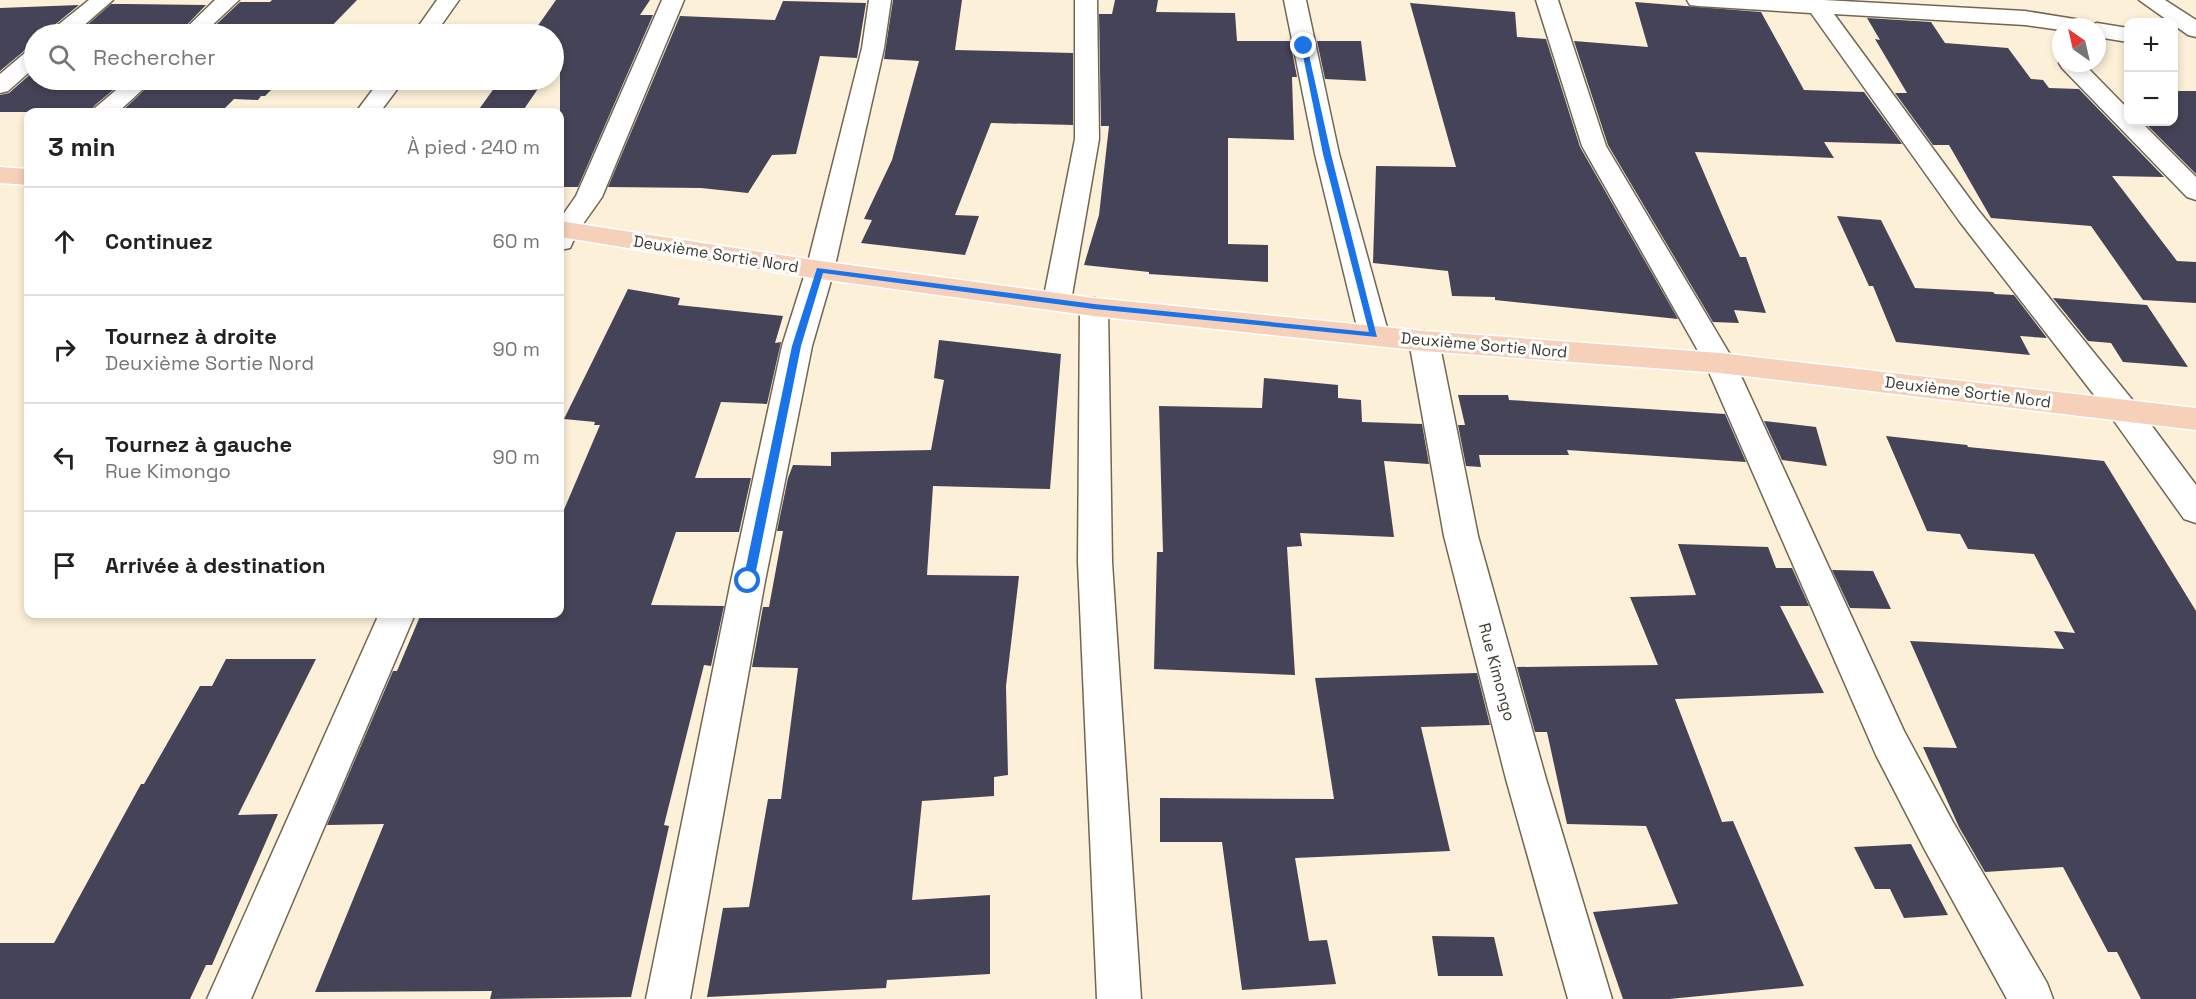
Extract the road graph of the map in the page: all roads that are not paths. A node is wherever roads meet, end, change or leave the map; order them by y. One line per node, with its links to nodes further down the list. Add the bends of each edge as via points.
1 (102, 0): 15 (street)
2 (228, 0): 16 (street)
3 (448, 0): 17 (street)
4 (673, 0): 32 (street, via 589,197)
5 (880, 0): 34 (street, via 873,48)
6 (1086, 0): 35 (street, via 1087,139)
7 (1295, 0): 37 (street, via 1324,143)
8 (1547, 0): 39 (street, via 1594,146)
9 (1698, 0): 12 (street)
10 (2009, 0): 13 (street)
11 (2150, 0): 18 (street)
12 (1816, 4): 13 (street); 40 (street, via 1969,216)
13 (2025, 18): 14 (street); 22 (street)
14 (2052, 22)
15 (73, 24)
16 (202, 24)
17 (431, 24)
18 (2196, 30)
19 (2106, 31): 20 (street)
20 (2124, 34)
21 (2178, 43): 23 (street)
22 (2052, 45)
23 (2196, 46)
24 (24, 66): 26 (street)
25 (2079, 72): 31 (street)
26 (0, 86)
27 (129, 90): 29 (street)
28 (384, 90): 30 (street)
29 (109, 108)
30 (371, 108)
31 (2196, 192)
32 (564, 230)
33 (564, 234): 34 (main road, Deuxième Sortie Nord)
34 (820, 270): 35 (main road, Deuxième Sortie Nord); 45 (street, via 796,346)
35 (1057, 301): 36 (main road, Deuxième Sortie Nord)
36 (1094, 307): 37 (main road, Deuxième Sortie Nord); 46 (street, via 1095,562)
37 (1374, 335): 38 (main road, Deuxième Sortie Nord)
38 (1424, 341): 39 (main road, Deuxième Sortie Nord); 47 (street, Rue Kimongo, via 1461,536)
39 (1720, 363): 40 (main road, Deuxième Sortie Nord); 48 (street, via 1890,743)
40 (2123, 410): 41 (main road, Deuxième Sortie Nord); 42 (street)
41 (2196, 419)
42 (2196, 510)
43 (395, 618): 44 (street)
44 (229, 999)
45 (668, 999)
46 (1119, 999)
47 (1590, 999)
48 (2031, 999)

